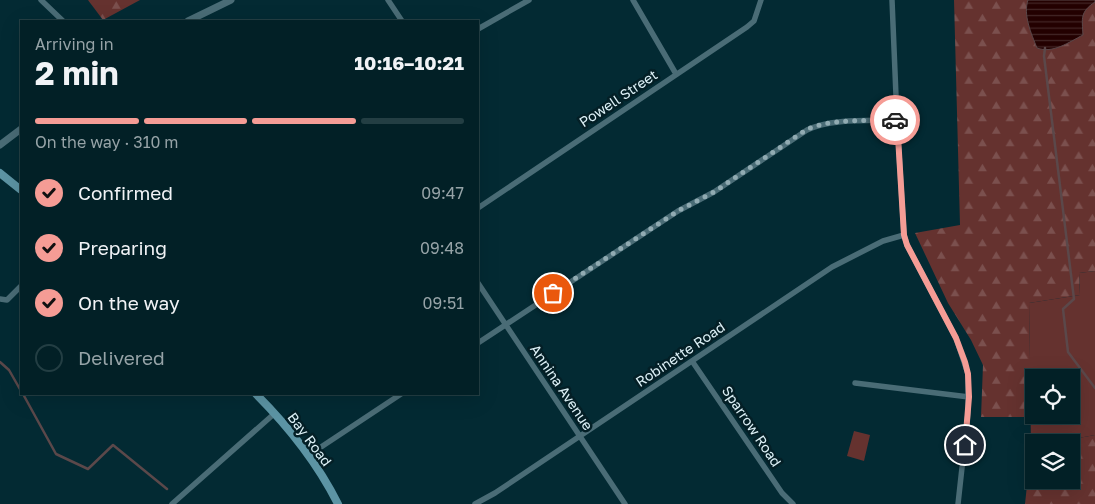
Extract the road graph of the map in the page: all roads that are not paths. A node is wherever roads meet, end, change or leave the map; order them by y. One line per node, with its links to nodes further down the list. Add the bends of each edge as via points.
1 (41, 0): 8 (street)
2 (232, 0): 9 (street)
3 (388, 0): 10 (street)
4 (528, 0): 11 (street)
5 (633, 0): 12 (street)
6 (761, 0): 12 (street, Powell Street, via 751,24)
7 (892, 0): 13 (street)
8 (62, 20)
9 (190, 20)
10 (401, 20)
11 (479, 28)
12 (676, 74): 18 (street, Powell Street)
13 (897, 120): 19 (street); 23 (street, via 833,123 806,130)
14 (20, 130): 15 (street)
15 (0, 145)
16 (0, 173): 17 (main road)
17 (20, 189)
18 (479, 207)
19 (904, 235): 25 (street, Robinette Road, via 883,241 832,267); 29 (street, via 961,350 968,374)
20 (479, 285): 23 (street, Annina Avenue)
21 (20, 287): 22 (street, via 7,300)
22 (0, 300)
23 (505, 325): 24 (street); 31 (street, Annina Avenue)
24 (479, 342)
25 (692, 361): 31 (street, Robinette Road); 37 (street, Sparrow Road, via 782,493)
26 (855, 383): 29 (street)
27 (257, 395): 30 (main road, Bay Road)
28 (399, 395): 32 (street)
29 (969, 397): 38 (street)
30 (275, 413): 32 (main road, Bay Road); 33 (street)
31 (580, 436): 35 (street, Robinette Road); 36 (street, Annina Avenue)
32 (309, 455): 34 (main road, Bay Road)
33 (172, 504)
34 (338, 504)
35 (475, 504)
36 (625, 504)
37 (793, 504)
38 (958, 504)

